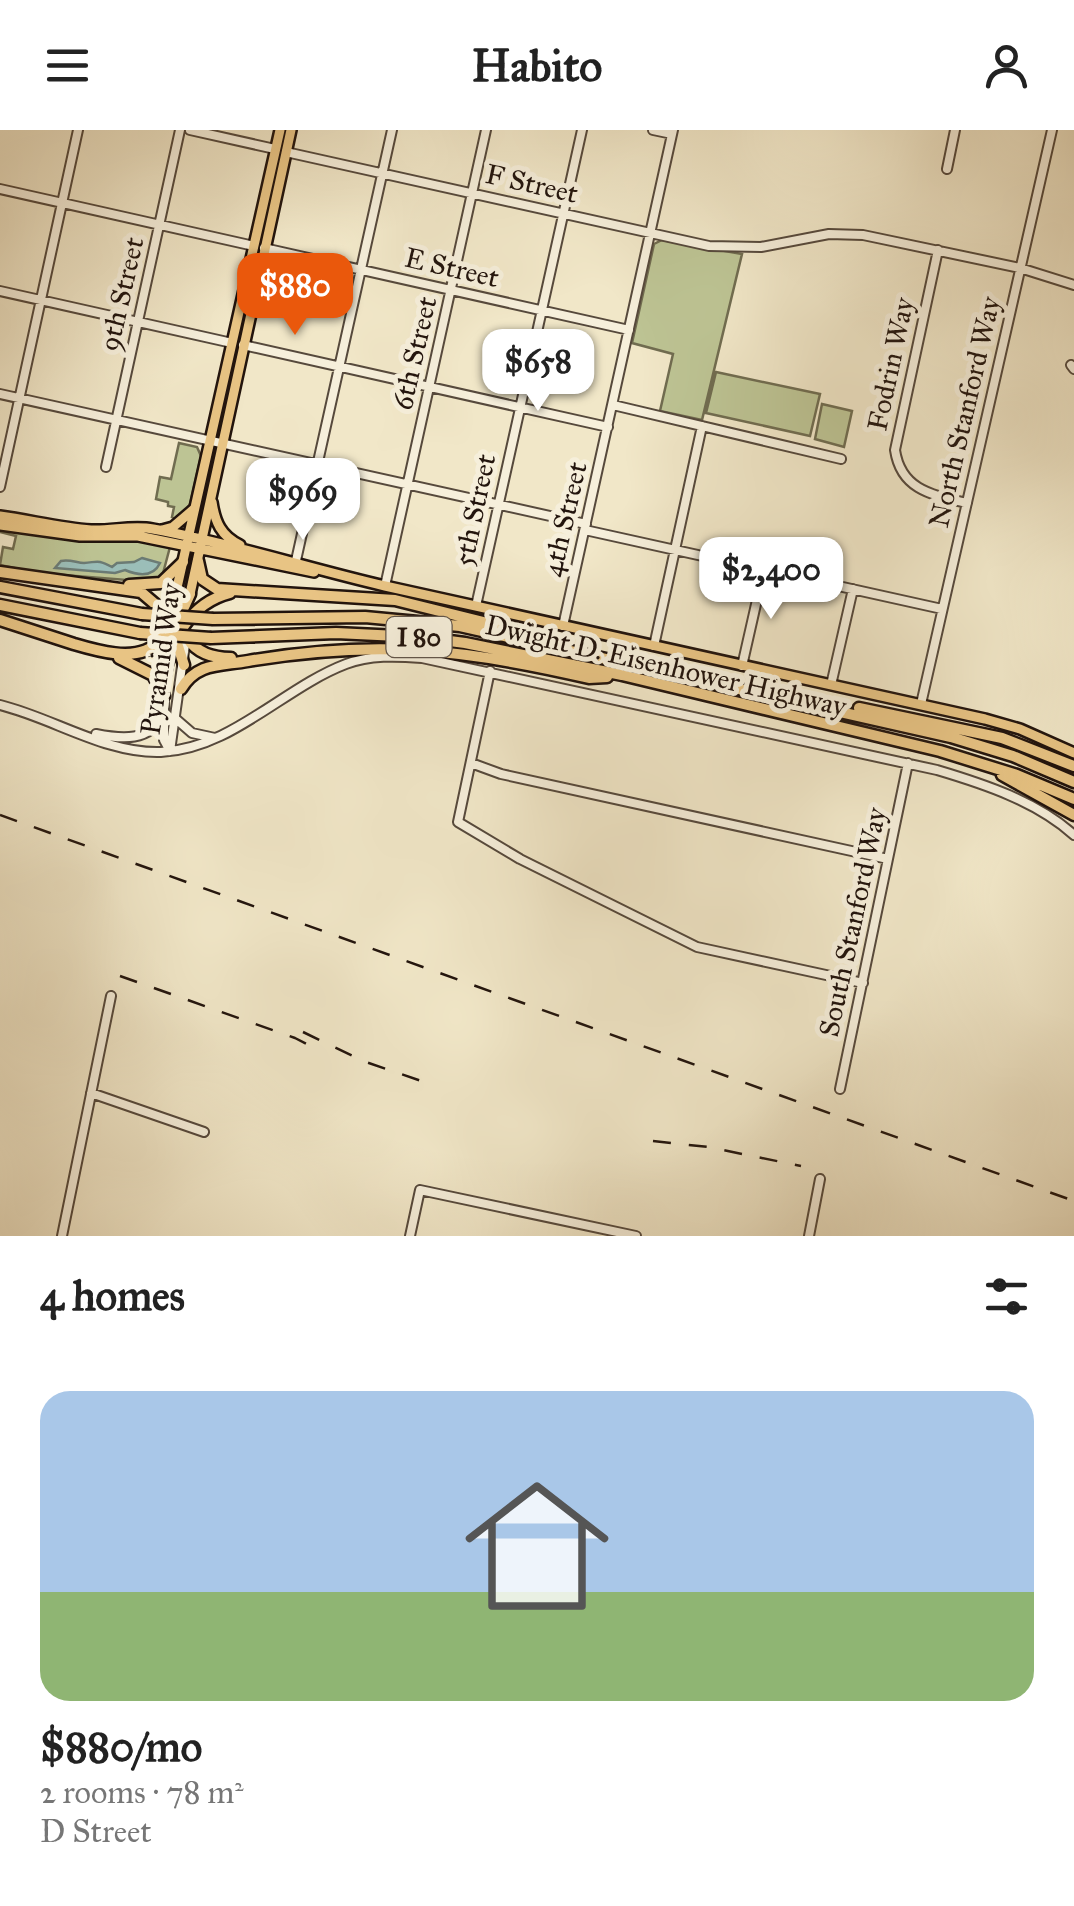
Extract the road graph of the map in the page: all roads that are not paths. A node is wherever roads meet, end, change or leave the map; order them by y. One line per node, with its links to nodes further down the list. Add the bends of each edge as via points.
1 (78, 130): 18 (street)
2 (180, 130): 20 (street, 9th Street)
3 (190, 130): 13 (street, F Street)
4 (280, 130): 13 (main road, Pyramid Way)
5 (291, 130): 13 (main road, Pyramid Way)
6 (392, 130): 15 (street)
7 (486, 130): 17 (street, 6th Street)
8 (582, 130): 19 (street, 5th Street)
9 (653, 130): 12 (street)
10 (955, 130): 14 (street)
11 (1052, 130): 24 (street, North Stanford Way)
12 (673, 132): 21 (street, 4th Street)
13 (280, 150): 15 (street, F Street); 22 (main road, Pyramid Way)
14 (946, 169)
15 (383, 173): 17 (street, F Street); 25 (street)
16 (0, 189): 18 (street, E Street)
17 (472, 193): 19 (street, F Street); 28 (street, 6th Street)
18 (62, 202): 20 (street, E Street); 29 (street)
19 (564, 213): 21 (street, F Street); 30 (street, 5th Street)
20 (159, 225): 22 (street, E Street); 31 (street, 9th Street)
21 (651, 233): 23 (street, F Street, via 737,248 855,234); 32 (street, 4th Street)
22 (259, 247): 25 (street, E Street); 33 (main road, Pyramid Way)
23 (938, 250): 24 (street, F Street); 50 (street, Fodrin Way, via 894,450 901,473 918,490)
24 (1020, 268): 26 (street, F Street); 50 (street, North Stanford Way)
25 (361, 270): 28 (street, E Street); 34 (street)
26 (1074, 285)
27 (0, 290): 29 (street)
28 (451, 290): 30 (street, E Street); 35 (street, 6th Street)
29 (41, 300): 31 (street); 37 (street)
30 (542, 310): 32 (street, E Street); 39 (street, 5th Street)
31 (138, 321): 33 (street); 40 (street, 9th Street)
32 (630, 330): 38 (street, 4th Street)
33 (237, 344): 34 (street); 43 (main road, Pyramid Way)
34 (339, 367): 35 (street); 45 (street)
35 (429, 387): 39 (street); 47 (street, 6th Street)
36 (0, 394): 37 (street)
37 (20, 398): 40 (street); 48 (street)
38 (612, 406): 41 (street); 42 (street, 4th Street)
39 (520, 408): 42 (street); 51 (street, 5th Street)
40 (116, 420): 43 (street); 46 (street, 9th Street)
41 (702, 426): 44 (street); 58 (street)
42 (608, 427): 55 (street, 4th Street)
43 (216, 442): 45 (street); 49 (main road, Pyramid Way); 52 (main road, Pyramid Way)
44 (841, 458)
45 (318, 464): 47 (street); 62 (street)
46 (106, 467)
47 (407, 484): 51 (street); 66 (street, 6th Street)
48 (0, 487)
49 (211, 495): 59 (main road, Pyramid Way); 60 (main road, via 226,537)
50 (966, 503): 74 (street, North Stanford Way)
51 (498, 505): 55 (street); 73 (street, 5th Street)
52 (196, 507): 56 (main road); 57 (main road, Pyramid Way)
53 (0, 516): 56 (main road, via 87,530)
54 (0, 525): 57 (main road)
55 (585, 527): 58 (street); 76 (street, 4th Street)
56 (161, 530): 57 (main road)
57 (188, 542): 59 (main road); 61 (main road, Pyramid Way)
58 (675, 550): 63 (street); 78 (street)
59 (200, 551): 60 (main road); 62 (main road); 70 (highway, via 202,579); 71 (main road, Pyramid Way)
60 (270, 555): 62 (main road)
61 (183, 562): 65 (highway, via 161,583); 69 (main road, Pyramid Way)
62 (295, 565): 66 (main road)
63 (764, 570): 68 (street); 83 (street)
64 (0, 572): 65 (highway)
65 (107, 586): 77 (highway, via 150,597)
66 (384, 586): 73 (main road)
67 (0, 587): 79 (highway, Dwight D. Eisenhower Highway / I 80, bridge, via 142,614 418,620)
68 (853, 590): 74 (street); 87 (street)
69 (176, 592): 77 (highway)
70 (236, 592): 77 (highway, via 211,599); 79 (highway, via 411,603)
71 (190, 594): 77 (highway)
72 (0, 606): 85 (highway, Dwight D. Eisenhower Highway / I 80, bridge, via 140,633 419,637)
73 (476, 606): 76 (main road)
74 (942, 609): 91 (street, North Stanford Way)
75 (0, 620): 80 (highway)
76 (563, 626): 78 (main road)
77 (178, 628): 80 (highway, via 138,654); 81 (highway, via 216,657); 82 (highway); 86 (highway)
78 (654, 646): 83 (main road)
79 (590, 653): 90 (highway, Dwight D. Eisenhower Highway / I 80)
80 (114, 655): 89 (highway, via 152,674)
81 (264, 657): 85 (highway, via 434,649 589,678); 88 (highway, via 204,667)
82 (184, 665): 88 (street, Pyramid Way)
83 (742, 666): 87 (main road)
84 (490, 672): 96 (street, via 422,658 366,659 326,673); 100 (street); 101 (street)
85 (622, 675): 99 (highway, Dwight D. Eisenhower Highway / I 80)
86 (164, 679): 89 (street, Pyramid Way)
87 (831, 685): 91 (main road)
88 (182, 689): 94 (street, Pyramid Way)
89 (164, 696): 93 (street, Pyramid Way)
90 (778, 696): 102 (highway, via 978,732); 103 (highway, Dwight D. Eisenhower Highway / I 80, via 982,746)
91 (920, 704): 98 (main road, via 1012,726)
92 (0, 705): 95 (street)
93 (162, 712): 95 (street, via 152,730 133,736); 97 (street, Pyramid Way)
94 (177, 720): 96 (street, via 192,734); 97 (street, Pyramid Way)
95 (77, 731): 97 (street, via 125,748)
96 (215, 738): 97 (street)
97 (170, 751)
98 (1074, 753)
99 (980, 762): 104 (highway, Dwight D. Eisenhower Highway / I 80); 105 (highway)
100 (470, 763): 107 (street); 108 (street, via 458,822 520,859 697,948)
101 (908, 763): 106 (street, via 1019,800); 107 (street, South Stanford Way)
102 (1074, 766)
103 (1074, 782)
104 (1074, 799)
105 (1074, 815)
106 (1074, 834)
107 (888, 859): 108 (street, South Stanford Way)
108 (863, 983): 110 (street, South Stanford Way)
109 (110, 996): 111 (street)
110 (840, 1089)
111 (91, 1093): 112 (street); 114 (street)
112 (204, 1132)
113 (820, 1179): 117 (street)
114 (62, 1236)
115 (410, 1236): 116 (street, via 420,1190)
116 (636, 1236)
117 (810, 1236)

